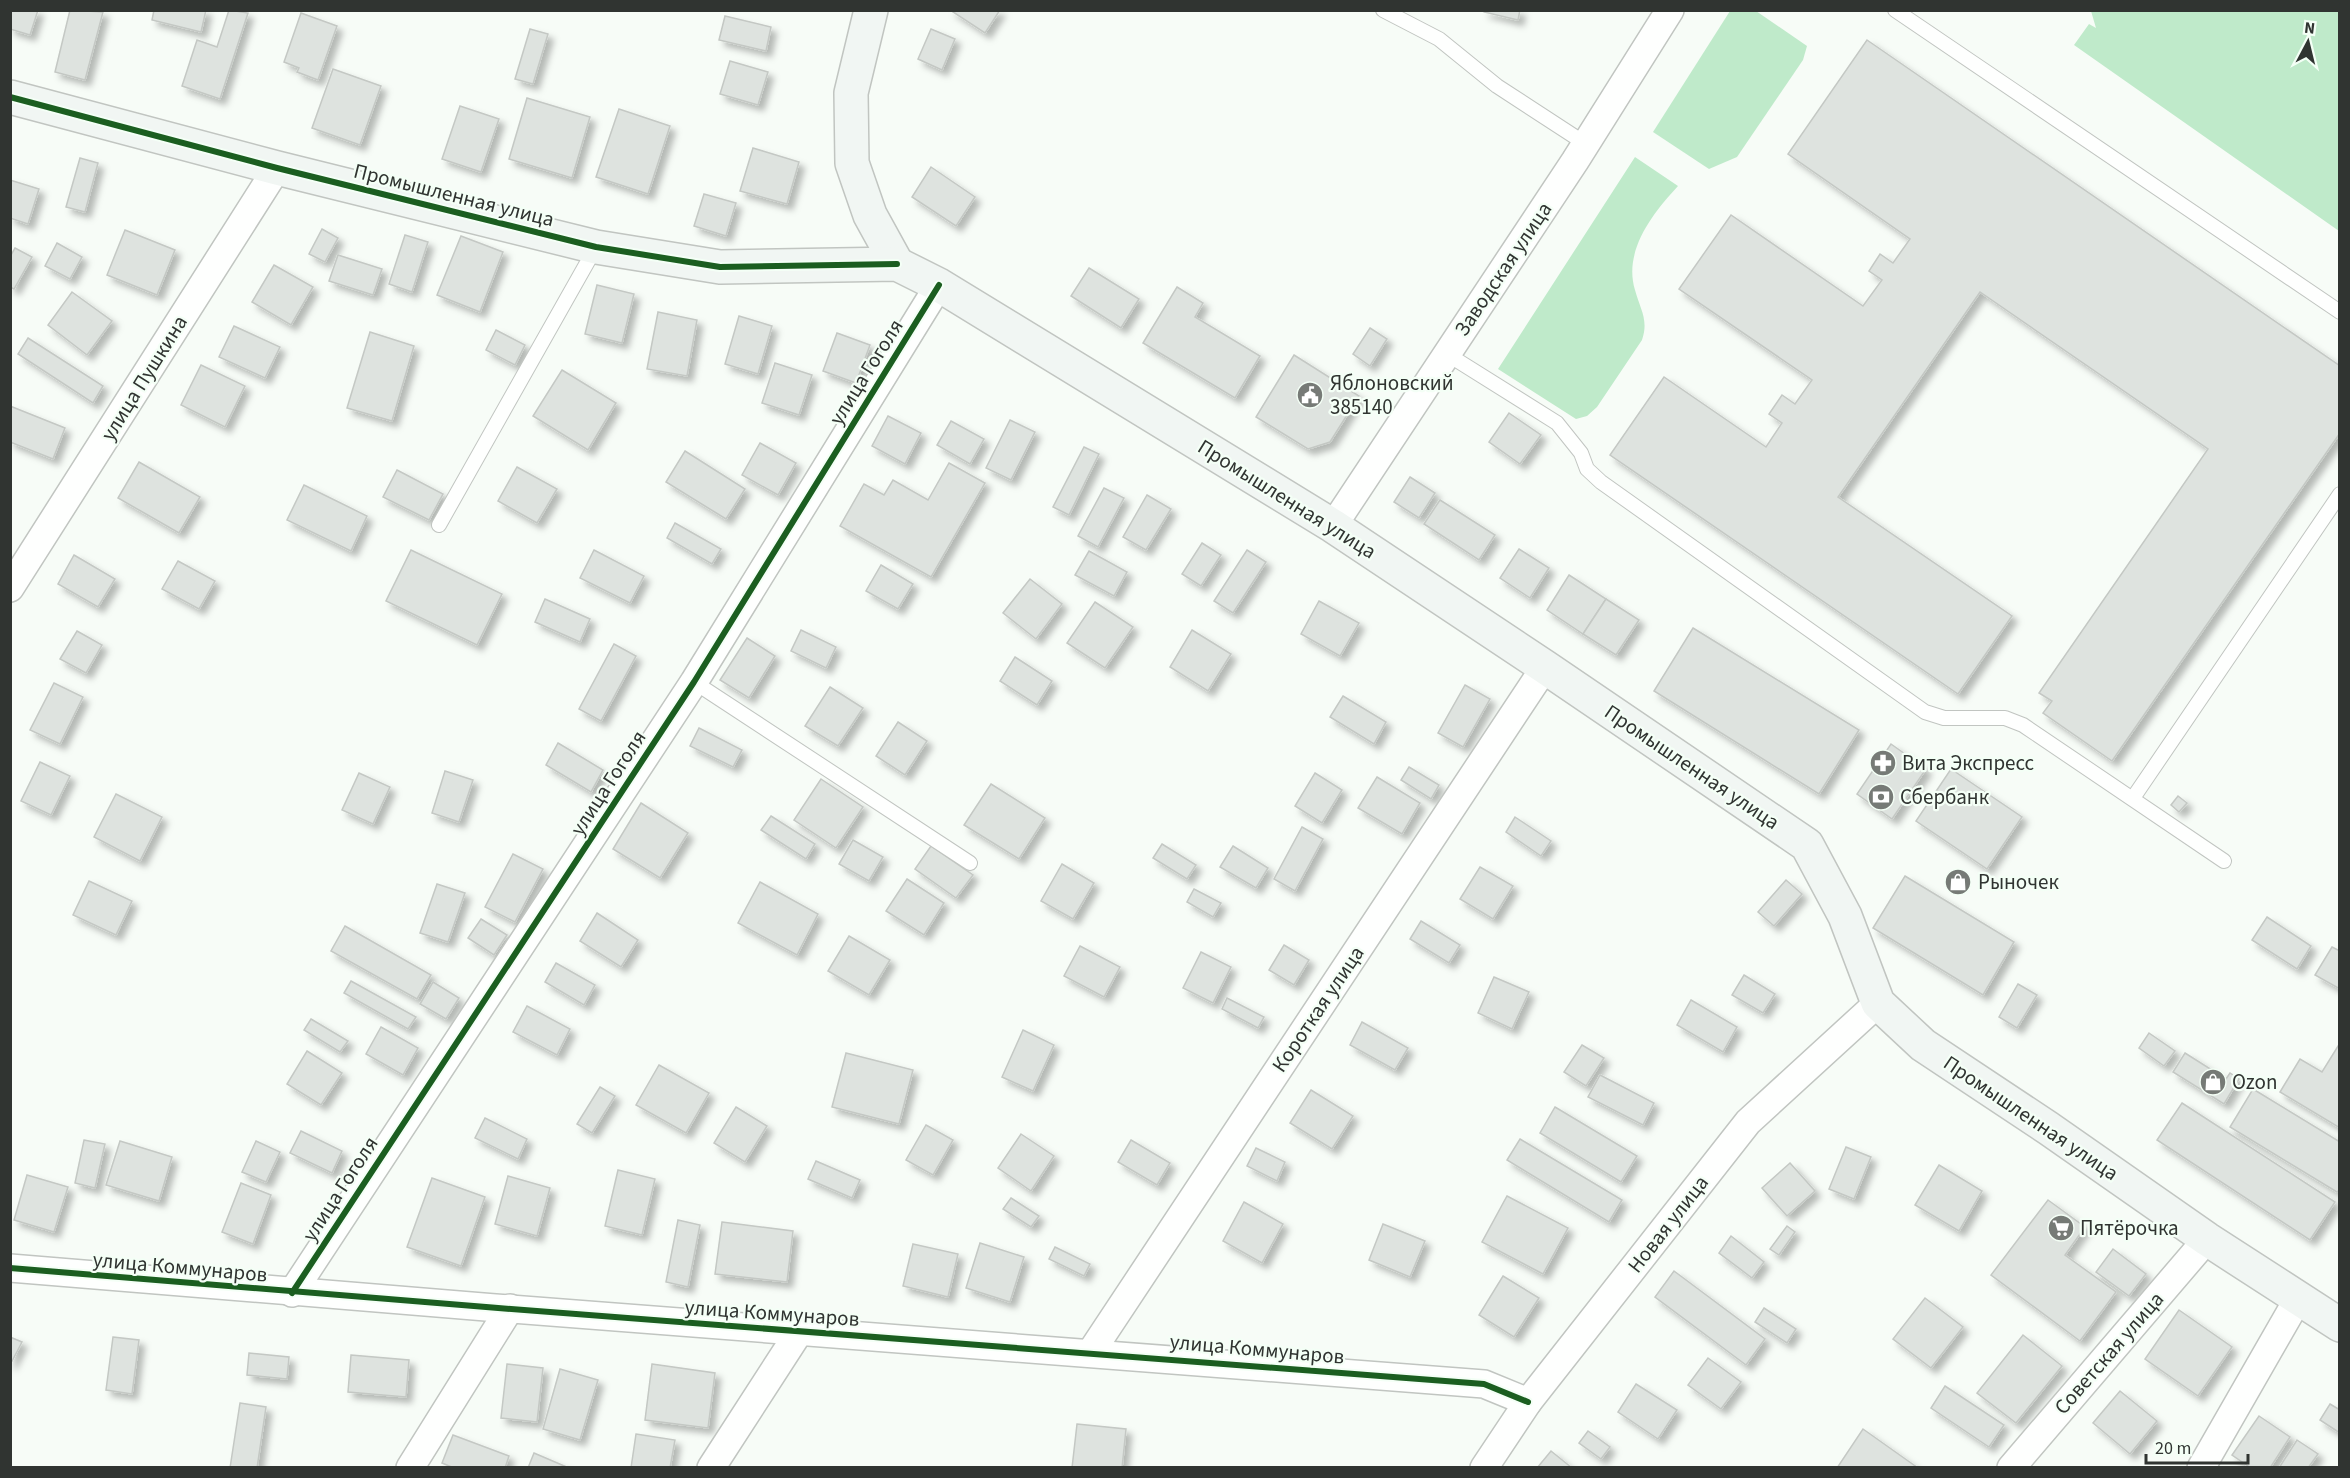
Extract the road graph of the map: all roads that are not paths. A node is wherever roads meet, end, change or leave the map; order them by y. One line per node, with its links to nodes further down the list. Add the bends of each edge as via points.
1 (871, 10): 9 (main road, via 851,93 852,163 870,215)
2 (1383, 10): 6 (lane, via 1438,39 1497,86)
3 (1670, 10): 6 (street, Заводская улица)
4 (1895, 10): 11 (lane)
5 (10, 97): 7 (main road, Промышленная улица)
6 (1586, 144): 12 (street, Заводская улица)
7 (278, 168): 8 (main road, Промышленная улица); 16 (street, улица Пушкина)
8 (596, 247): 9 (main road, Промышленная улица, via 720,267); 14 (lane)
9 (897, 264): 10 (main road, Промышленная улица)
10 (939, 285): 15 (main road, Промышленная улица); 18 (street, улица Гоголя)
11 (2340, 312)
12 (1447, 354): 15 (street, Заводская улица); 19 (lane, via 1557,423 1581,453 1587,469 1601,482 1925,712 1944,718 2005,718 2023,725)
13 (2340, 494): 19 (lane)
14 (439, 525)
15 (1333, 526): 17 (main road, Промышленная улица)
16 (10, 588)
17 (1545, 667): 22 (main road, Промышленная улица, via 1807,845 1845,916); 30 (street, Короткая улица)
18 (694, 682): 21 (lane); 25 (street, улица Гоголя)
19 (2133, 798): 20 (lane)
20 (2224, 861)
21 (970, 863)
22 (1878, 1003): 23 (main road, Промышленная улица, via 1923,1045); 31 (street, Новая улица, via 1748,1122)
23 (2207, 1239): 26 (main road, Промышленная улица); 35 (street, Советская улица)
24 (10, 1268): 25 (street, улица Коммунаров)
25 (292, 1293): 27 (street, улица Коммунаров)
26 (2298, 1299): 28 (main road, Промышленная улица); 36 (street)
27 (510, 1308): 29 (street, улица Коммунаров); 32 (street)
28 (2340, 1325)
29 (799, 1332): 30 (street, улица Коммунаров); 33 (street)
30 (1091, 1352): 31 (street, улица Коммунаров, via 1484,1384)
31 (1528, 1402): 34 (street, Новая улица)
32 (410, 1467)
33 (711, 1467)
34 (1484, 1467)
35 (2011, 1467)
36 (2201, 1467)

